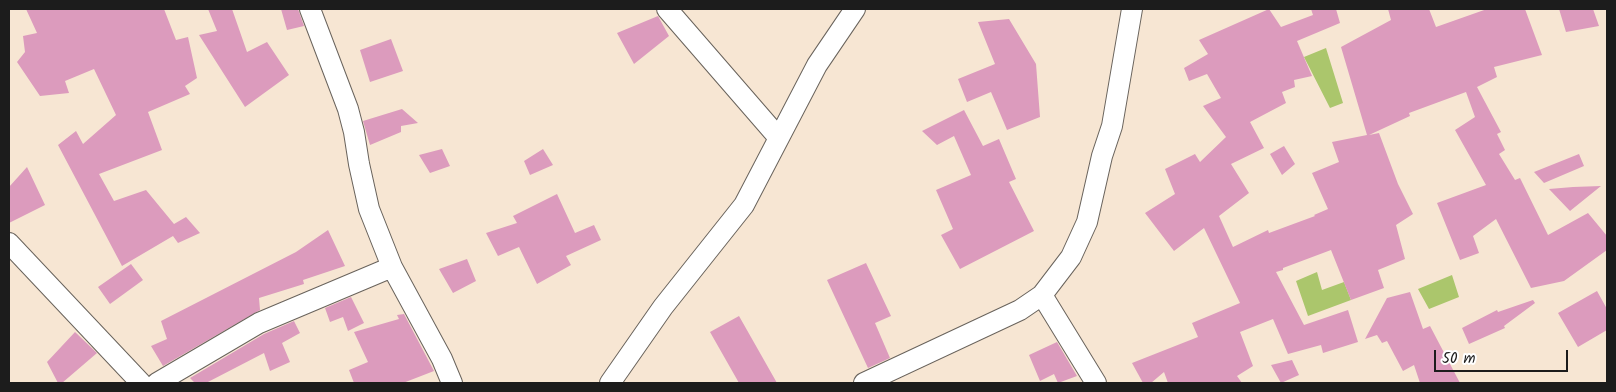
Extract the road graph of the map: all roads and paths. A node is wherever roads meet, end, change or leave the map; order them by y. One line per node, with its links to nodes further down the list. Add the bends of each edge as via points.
1 (310, 9): 7 (street, via 348,109 369,209)
2 (667, 9): 5 (street)
3 (855, 9): 5 (street, via 817,65)
4 (1132, 9): 8 (street, via 1112,126 1087,222 1071,257)
5 (778, 137): 12 (street, via 744,205 662,307)
6 (9, 243): 9 (street)
7 (392, 267): 10 (street, via 259,323); 11 (street)
8 (1042, 295): 13 (street, via 1020,310); 14 (street)
9 (141, 383)
10 (157, 383)
11 (452, 383)
12 (610, 383)
13 (864, 383)
14 (1096, 383)

